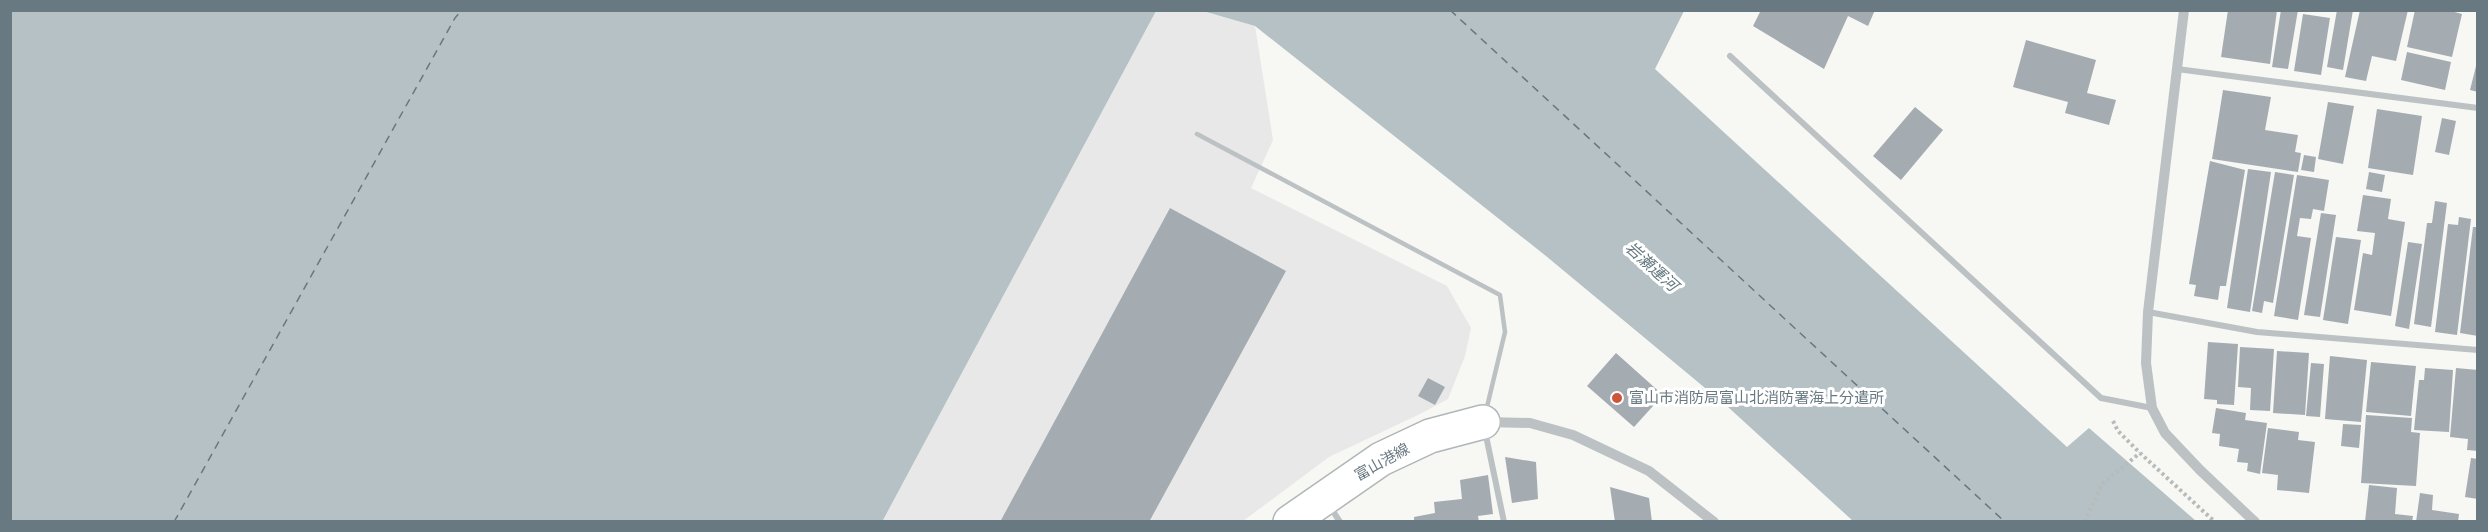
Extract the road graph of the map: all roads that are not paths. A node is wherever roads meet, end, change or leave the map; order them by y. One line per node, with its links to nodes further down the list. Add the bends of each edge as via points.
1 (2184, 10): 3 (street)
2 (1730, 56): 8 (street, via 2100,398)
3 (2176, 69): 4 (street); 6 (street)
4 (2478, 108)
5 (1197, 134): 9 (lane, via 1500,295 1505,332)
6 (2148, 312): 7 (street, via 2257,332); 8 (street, via 2146,363)
7 (2478, 350)
8 (2152, 408): 14 (street, via 2165,433)
9 (1483, 422): 10 (main road, 富山港線, via 1430,436 1381,459); 12 (street); 13 (street, via 1530,423 1574,435 1649,471)
10 (1332, 509): 11 (main road, 富山港線)
11 (1290, 522)
12 (1504, 522)
13 (1714, 522)
14 (2255, 522)

